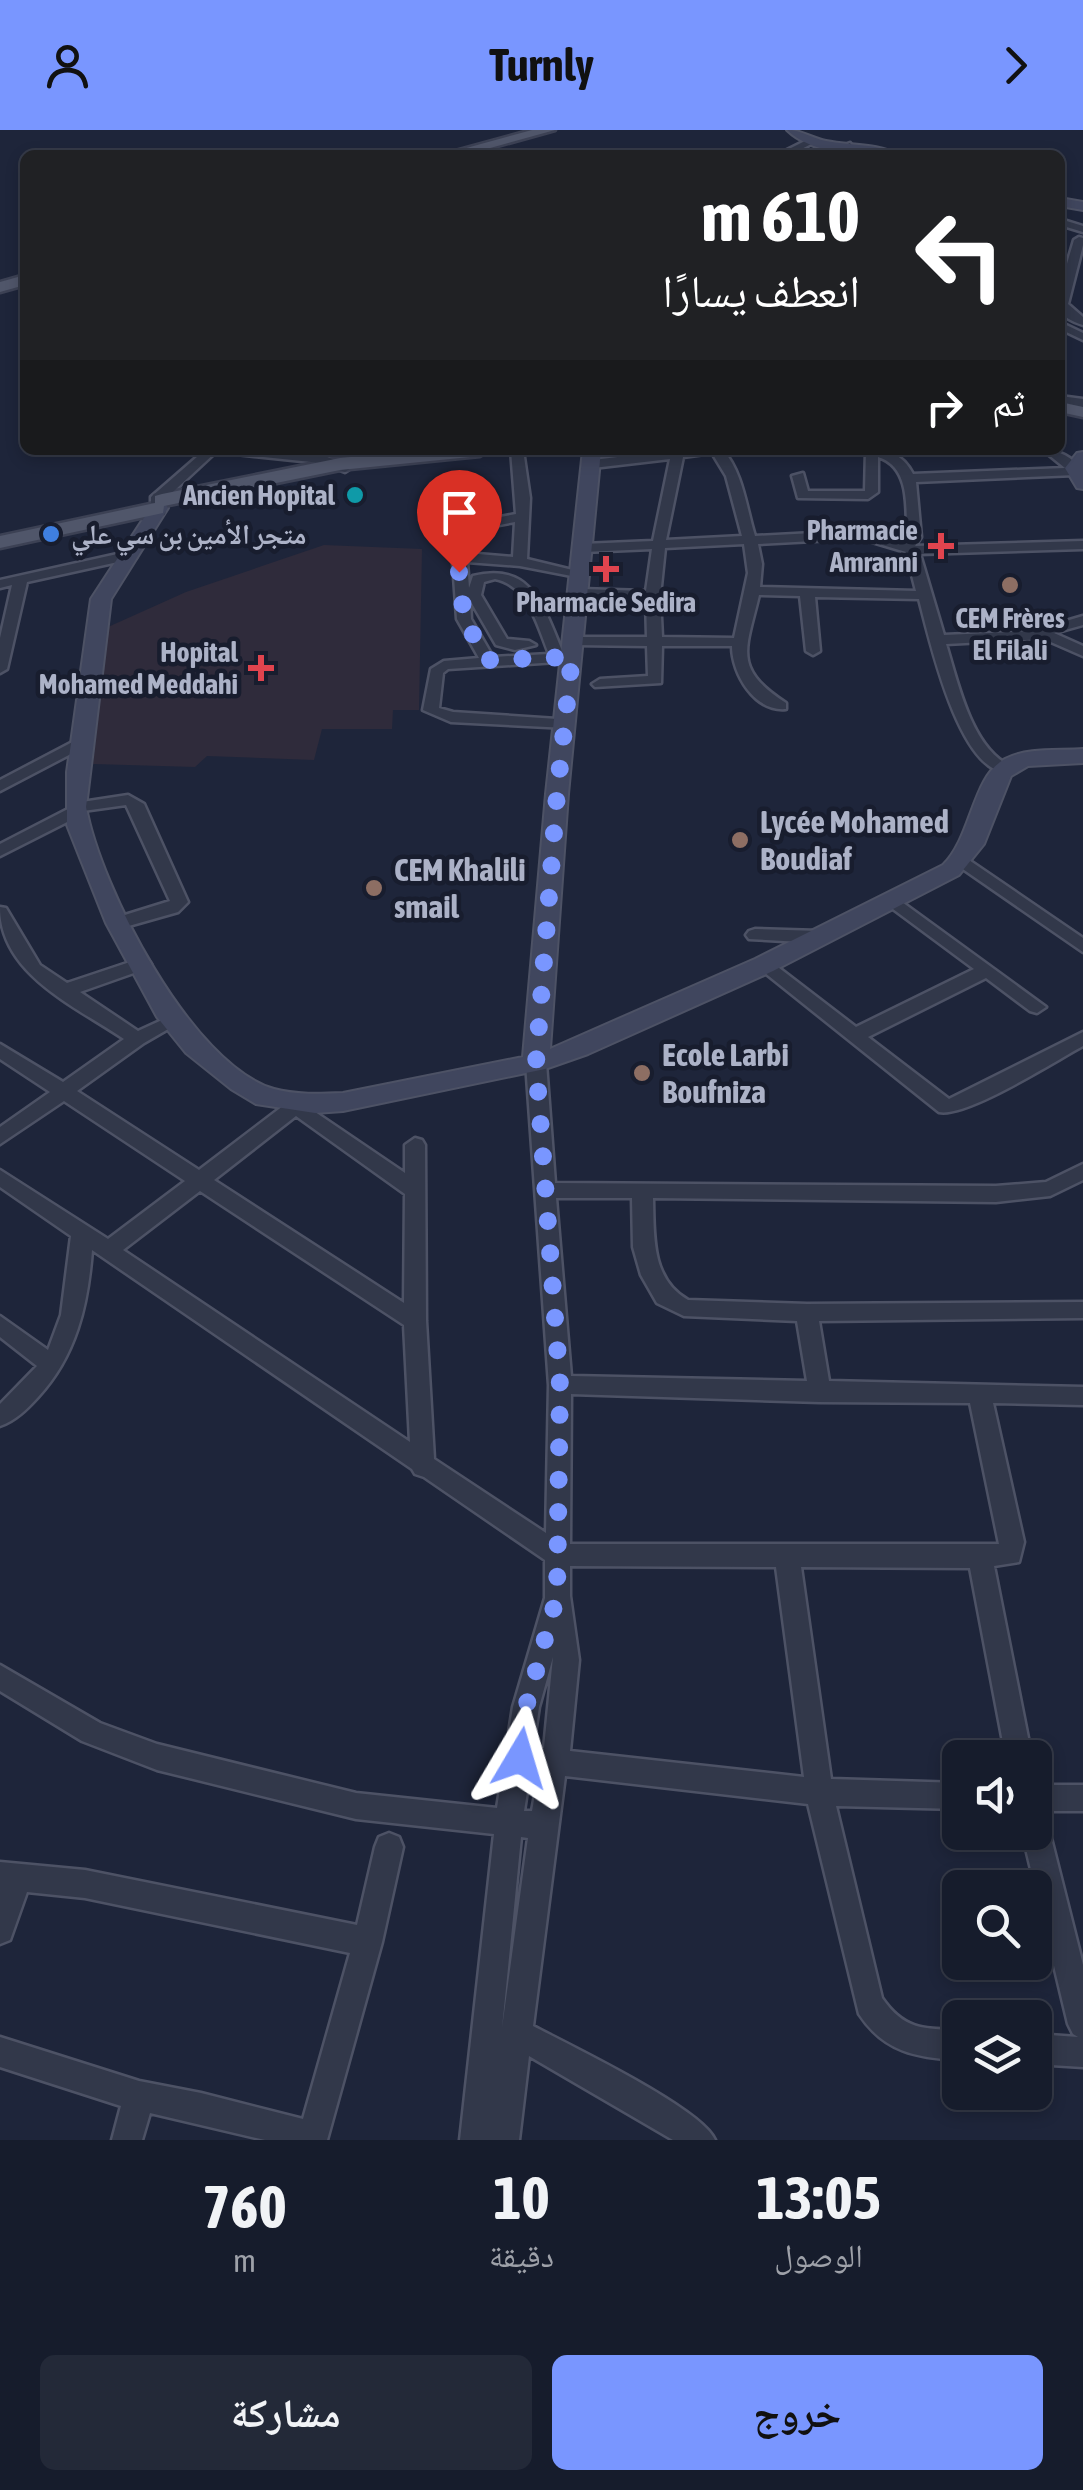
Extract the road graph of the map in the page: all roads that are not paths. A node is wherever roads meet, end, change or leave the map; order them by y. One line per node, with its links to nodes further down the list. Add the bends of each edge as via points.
1 (548, 130): 5 (main road)
2 (793, 130): 3 (main road)
3 (810, 142): 4 (main road); 6 (street)
4 (850, 146): 7 (street); 8 (main road)
5 (468, 150)
6 (793, 150)
7 (841, 150)
8 (869, 150)
9 (1082, 236): 10 (street)
10 (1065, 297)
11 (207, 455): 26 (street)
12 (269, 455): 22 (street)
13 (433, 455): 22 (main road)
14 (517, 455): 27 (street)
15 (620, 455): 21 (street)
16 (676, 455): 30 (street)
17 (718, 455): 29 (street, via 732,471)
18 (872, 455): 24 (street, via 868,495 803,495)
19 (894, 455): 25 (street)
20 (1056, 455): 23 (street)
21 (592, 457): 32 (main road)
22 (342, 466): 26 (main road)
23 (1079, 470): 25 (street)
24 (798, 476)
25 (908, 478): 33 (street, via 914,537)
26 (157, 504): 28 (main road); 34 (main road)
27 (523, 516): 35 (street, via 462,529); 36 (street)
28 (0, 539)
29 (750, 540): 30 (street); 33 (street, via 862,535); 40 (street)
30 (658, 544): 32 (street); 43 (street)
31 (1083, 545): 33 (street)
32 (583, 548): 39 (main road)
33 (909, 549): 42 (street)
34 (132, 554): 37 (street); 57 (main road, via 101,599)
35 (459, 557): 36 (street); 52 (street, via 464,618)
36 (520, 562): 39 (street)
37 (21, 579): 38 (street); 53 (street)
38 (0, 584)
39 (581, 584): 43 (street); 49 (main road)
40 (753, 591): 41 (street); 48 (street)
41 (807, 592): 42 (street); 50 (street)
42 (928, 594): 46 (street)
43 (653, 596): 47 (street)
44 (1083, 620): 45 (street)
45 (1035, 635): 46 (street); 51 (street)
46 (940, 640): 59 (street, via 972,734 991,763)
47 (655, 642): 48 (street); 49 (street); 54 (street, via 656,680)
48 (738, 642): 55 (street, via 741,672)
49 (564, 649): 49 (street, via 516,582 500,574 478,578 474,595 501,642); 52 (street); 56 (main road)
50 (813, 652)
51 (1083, 652)
52 (487, 660): 56 (street, via 438,669 432,712)
53 (0, 669)
54 (600, 684)
55 (781, 706)
56 (567, 723): 80 (main road)
57 (84, 741): 60 (street); 61 (main road)
58 (1083, 756): 59 (main road, via 1022,760)
59 (1004, 768): 63 (main road)
60 (0, 786)
61 (75, 810): 62 (street); 66 (main road); 66 (street, via 136,804 178,902)
62 (0, 851)
63 (963, 861): 64 (main road); 69 (street)
64 (895, 902): 68 (main road); 72 (street)
65 (0, 912): 73 (street, via 33,969)
66 (118, 923): 70 (main road)
67 (755, 936): 68 (street)
68 (819, 937): 71 (main road)
69 (1083, 946)
70 (142, 964): 73 (street); 75 (main road)
71 (764, 965): 76 (street); 80 (main road)
72 (987, 970): 74 (street); 76 (street)
73 (64, 991): 78 (street)
74 (1037, 1007)
75 (174, 1021): 78 (street); 82 (main road, via 240,1083)
76 (854, 1036): 77 (street, via 946,1107)
77 (1083, 1038)
78 (137, 1039): 81 (street)
79 (0, 1050): 81 (street)
80 (536, 1063): 82 (main road, via 343,1102); 88 (street)
81 (62, 1091): 83 (street); 87 (street)
82 (293, 1104): 87 (street); 90 (street)
83 (0, 1136)
84 (415, 1145): 90 (street)
85 (1083, 1171): 89 (street, via 1050,1188 996,1194)
86 (0, 1177): 91 (street)
87 (201, 1178): 92 (street); 95 (street)
88 (547, 1190): 89 (street); 98 (street)
89 (642, 1190): 94 (street, via 644,1248 665,1297 684,1308)
90 (415, 1191): 95 (street)
91 (82, 1235): 92 (street); 97 (street, via 76,1304)
92 (107, 1251): 103 (street)
93 (1083, 1310): 94 (street)
94 (807, 1313): 99 (street)
95 (416, 1321): 103 (street)
96 (0, 1326): 97 (street)
97 (52, 1365): 102 (street)
98 (560, 1385): 99 (street); 105 (street)
99 (820, 1393): 100 (street)
100 (980, 1395): 101 (street); 106 (street, via 1013,1550)
101 (1083, 1396)
102 (0, 1417)
103 (423, 1467): 105 (street)
104 (787, 1554): 105 (street); 106 (street); 112 (street)
105 (558, 1555): 107 (street)
106 (980, 1557): 109 (street)
107 (557, 1596): 110 (street, via 526,1707); 111 (street, via 566,1660)
108 (0, 1677): 116 (street, via 91,1732 157,1757 356,1806)
109 (1016, 1740)
110 (520, 1758): 111 (street); 116 (street)
111 (554, 1762): 112 (street); 117 (street)
112 (819, 1792): 113 (street); 125 (street, via 868,2004 895,2036)
113 (942, 1795)
114 (1052, 1798): 115 (street)
115 (1083, 1798)
116 (509, 1822): 117 (street); 132 (street)
117 (543, 1826): 124 (street)
118 (389, 1848): 122 (street)
119 (1040, 1850): 123 (street)
120 (9, 1876): 121 (street); 122 (street, via 85,1884)
121 (0, 1930)
122 (368, 1942): 130 (street)
123 (1083, 2024)
124 (515, 2032): 133 (street); 134 (street)
125 (942, 2045)
126 (1052, 2050): 128 (street)
127 (0, 2052): 129 (street)
128 (1083, 2052)
129 (139, 2096): 130 (street); 131 (street)
130 (312, 2139)
131 (127, 2140)
132 (475, 2140)
133 (504, 2140)
134 (700, 2140)

